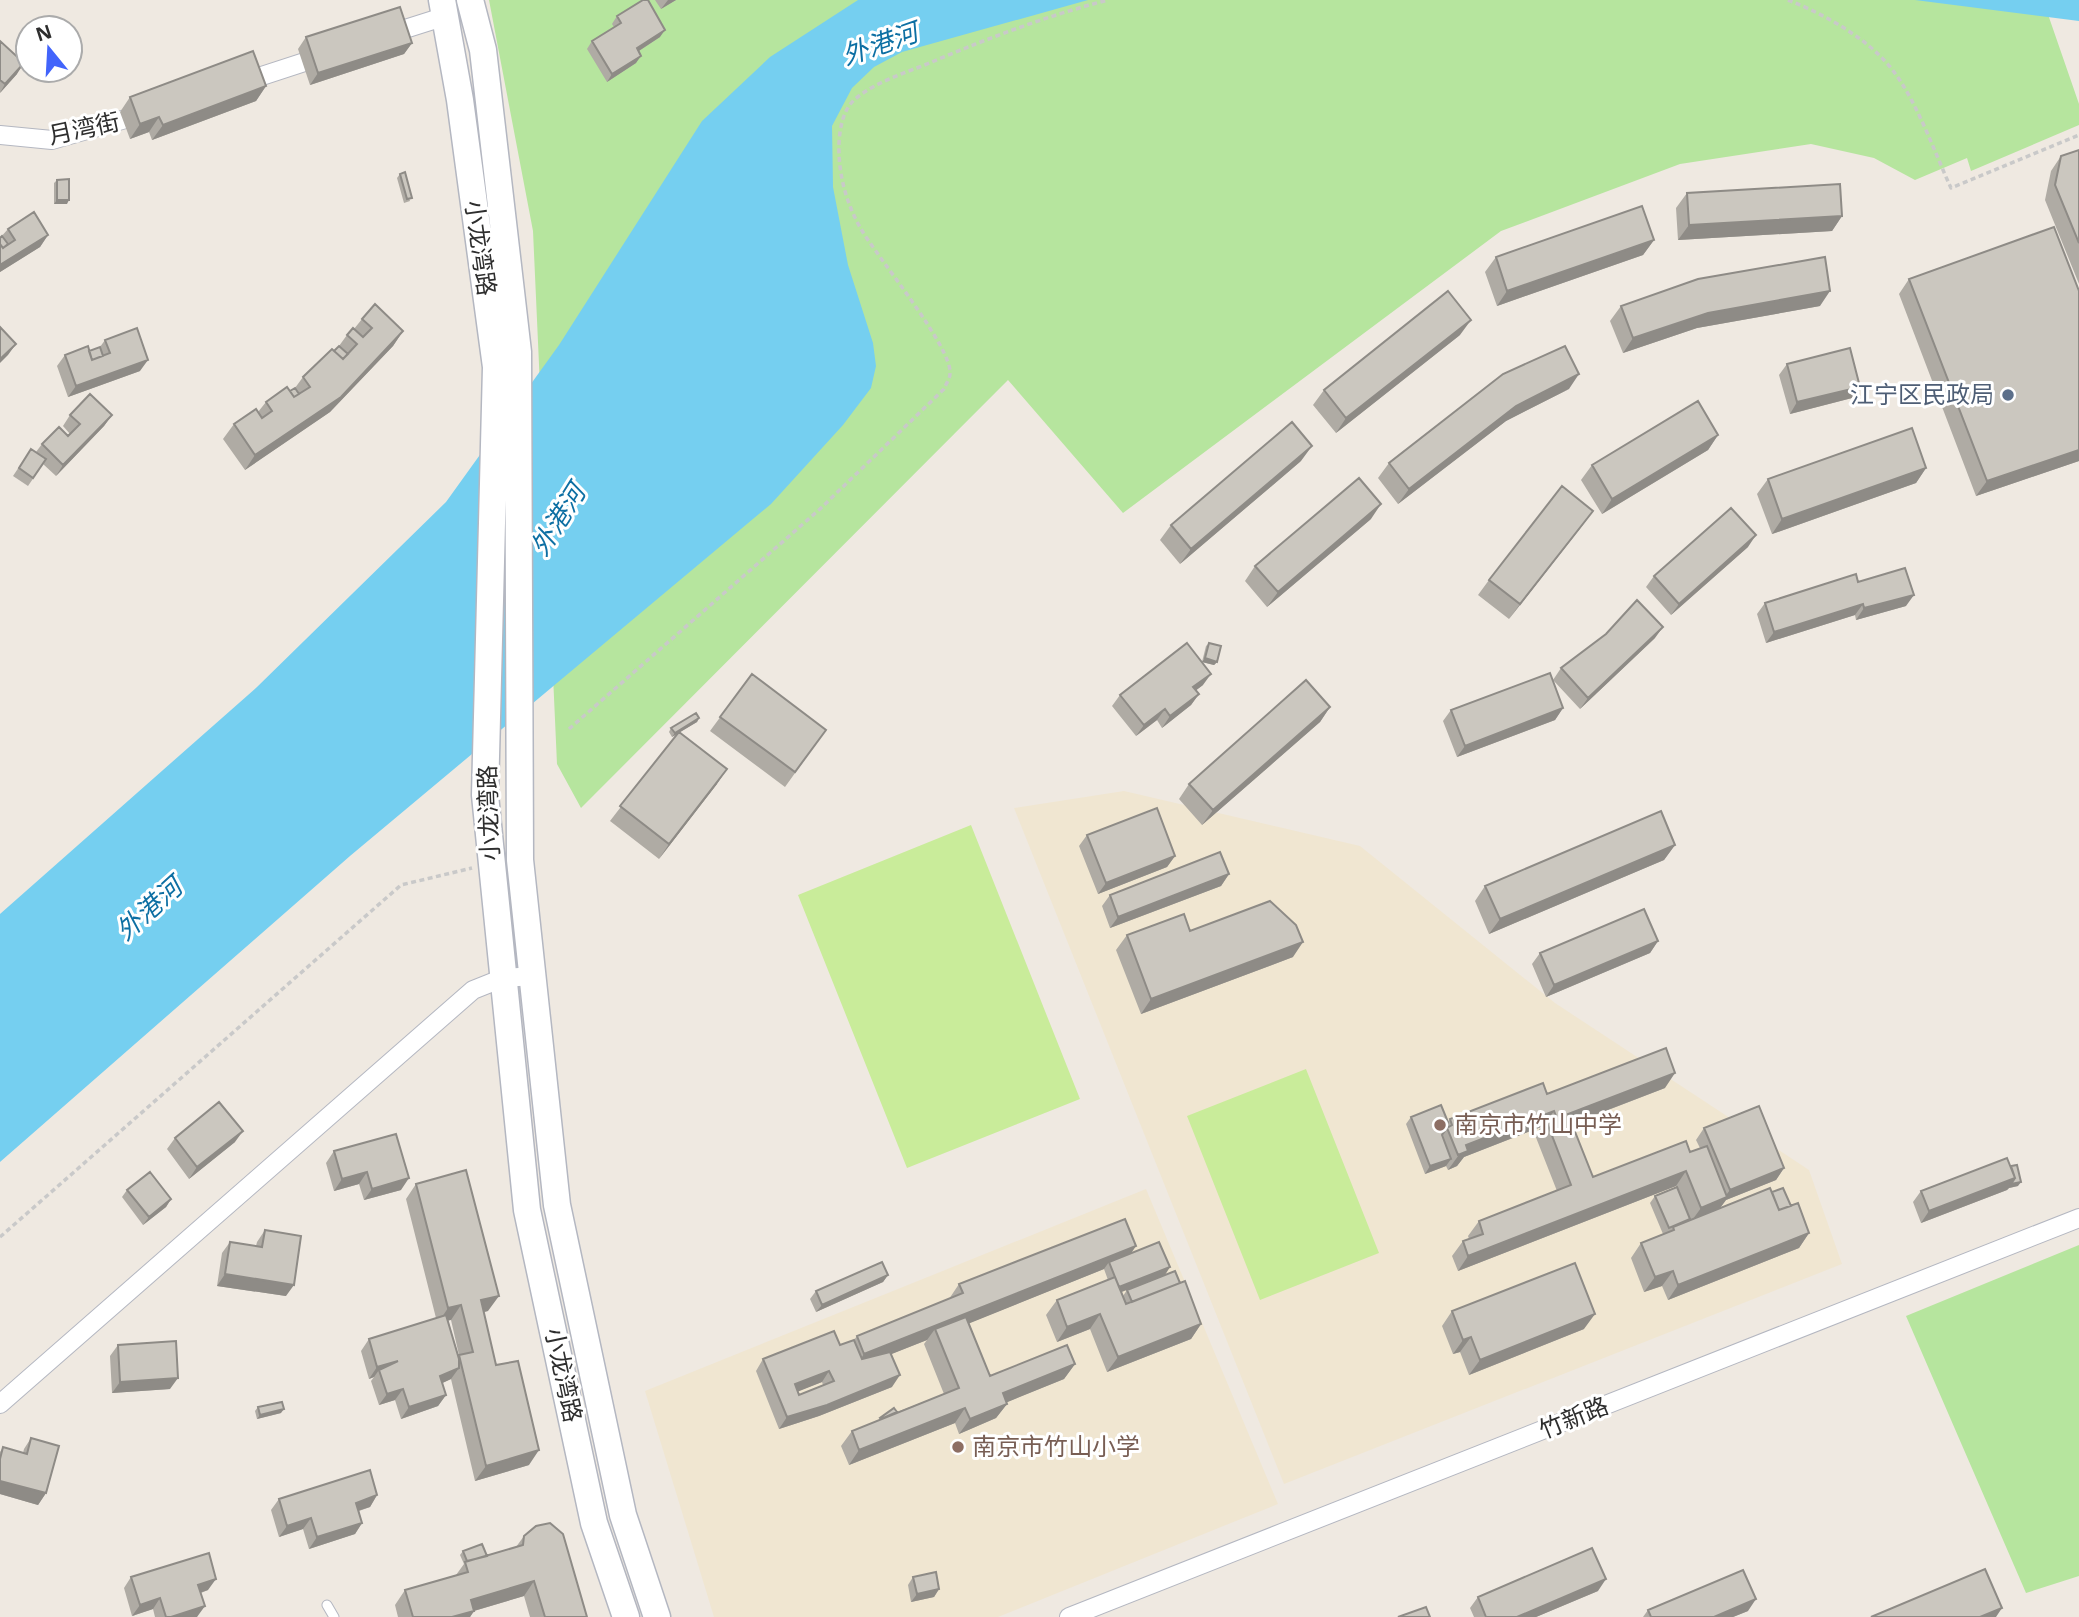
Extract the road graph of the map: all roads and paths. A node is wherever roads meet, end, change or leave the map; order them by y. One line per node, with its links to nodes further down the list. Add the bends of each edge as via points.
1 (470, 0): 13 (main road, 小龙湾路, via 482,50 518,352 520,860)
2 (1108, 0): 11 (path, via 894,76 853,101 843,116 839,139 846,198 871,245 942,349 950,373 944,388 820,509)
3 (1788, 0): 10 (path, via 1881,57 1905,90 1951,188)
4 (444, 8): 5 (street); 12 (main road, 小龙湾路, via 496,367 485,795)
5 (367, 41)
6 (341, 50): 7 (street)
7 (222, 89)
8 (156, 110): 9 (street, 月湾街, via 52,140)
9 (0, 135)
10 (2079, 135)
11 (569, 729)
12 (490, 864): 14 (main road, 小龙湾路); 16 (path, via 401,884)
13 (533, 976): 14 (street); 21 (main road, 小龙湾路, via 557,1205 623,1515)
14 (503, 978): 17 (street, via 473,990); 20 (main road, 小龙湾路, via 527,1210 594,1523)
15 (2079, 1218): 22 (street, 竹新路)
16 (0, 1237)
17 (0, 1404)
18 (327, 1605): 19 (lane)
19 (334, 1617)
20 (626, 1617)
21 (657, 1617)
22 (1069, 1617)

